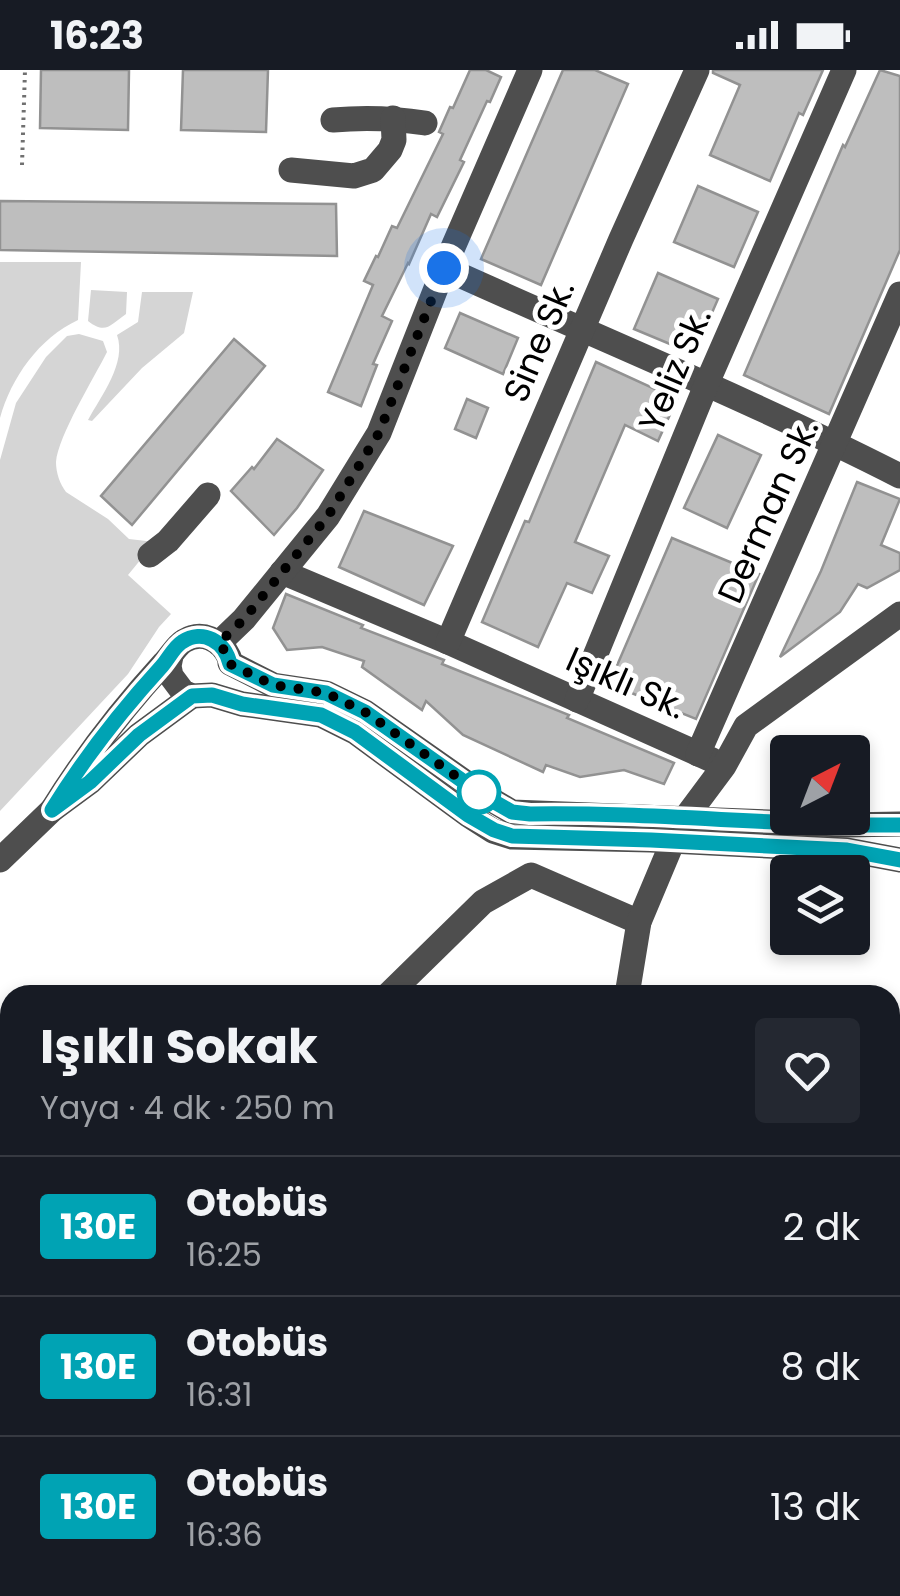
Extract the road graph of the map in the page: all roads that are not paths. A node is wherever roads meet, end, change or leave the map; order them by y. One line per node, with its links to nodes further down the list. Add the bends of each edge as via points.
1 (530, 70): 8 (street)
2 (697, 70): 10 (street, Sine Sk.)
3 (844, 70): 11 (street, Yeliz Sk.)
4 (393, 118): 5 (street); 6 (street); 7 (street, via 394,140 373,170 354,176)
5 (334, 120)
6 (425, 123)
7 (290, 170)
8 (444, 268): 10 (street); 16 (street, via 379,433 328,516)
9 (900, 294): 12 (street, Derman Sk.)
10 (582, 331): 11 (street); 18 (street, Sine Sk.)
11 (707, 383): 12 (street); 22 (street, Yeliz Sk.)
12 (836, 444): 13 (street); 23 (street, Derman Sk.)
13 (900, 476)
14 (208, 495): 15 (street)
15 (150, 556)
16 (282, 572): 18 (street, Işıklı Sk.); 19 (street)
17 (900, 614): 24 (street, via 746,726)
18 (448, 642): 22 (street, Işıklı Sk.)
19 (225, 653): 20 (street, via 201,636); 21 (street, via 226,682); 26 (street, via 273,685 326,693 365,712 512,812)
20 (171, 656): 21 (street, via 171,676 183,692); 25 (street, via 80,765)
21 (202, 695): 25 (street, via 139,735); 28 (street, via 321,715 355,732 468,815 512,836)
22 (577, 700): 23 (street, Işıklı Sk.)
23 (698, 754): 24 (street, Işıklı Sk.)
24 (724, 766): 26 (street)
25 (52, 810): 29 (street)
26 (686, 818): 27 (street); 28 (street)
27 (900, 824)
28 (673, 841): 30 (street, via 847,850); 31 (street)
29 (0, 860)
30 (900, 860)
31 (639, 922): 32 (street, via 531,876 483,902); 33 (street)
32 (398, 985)
33 (629, 985)

